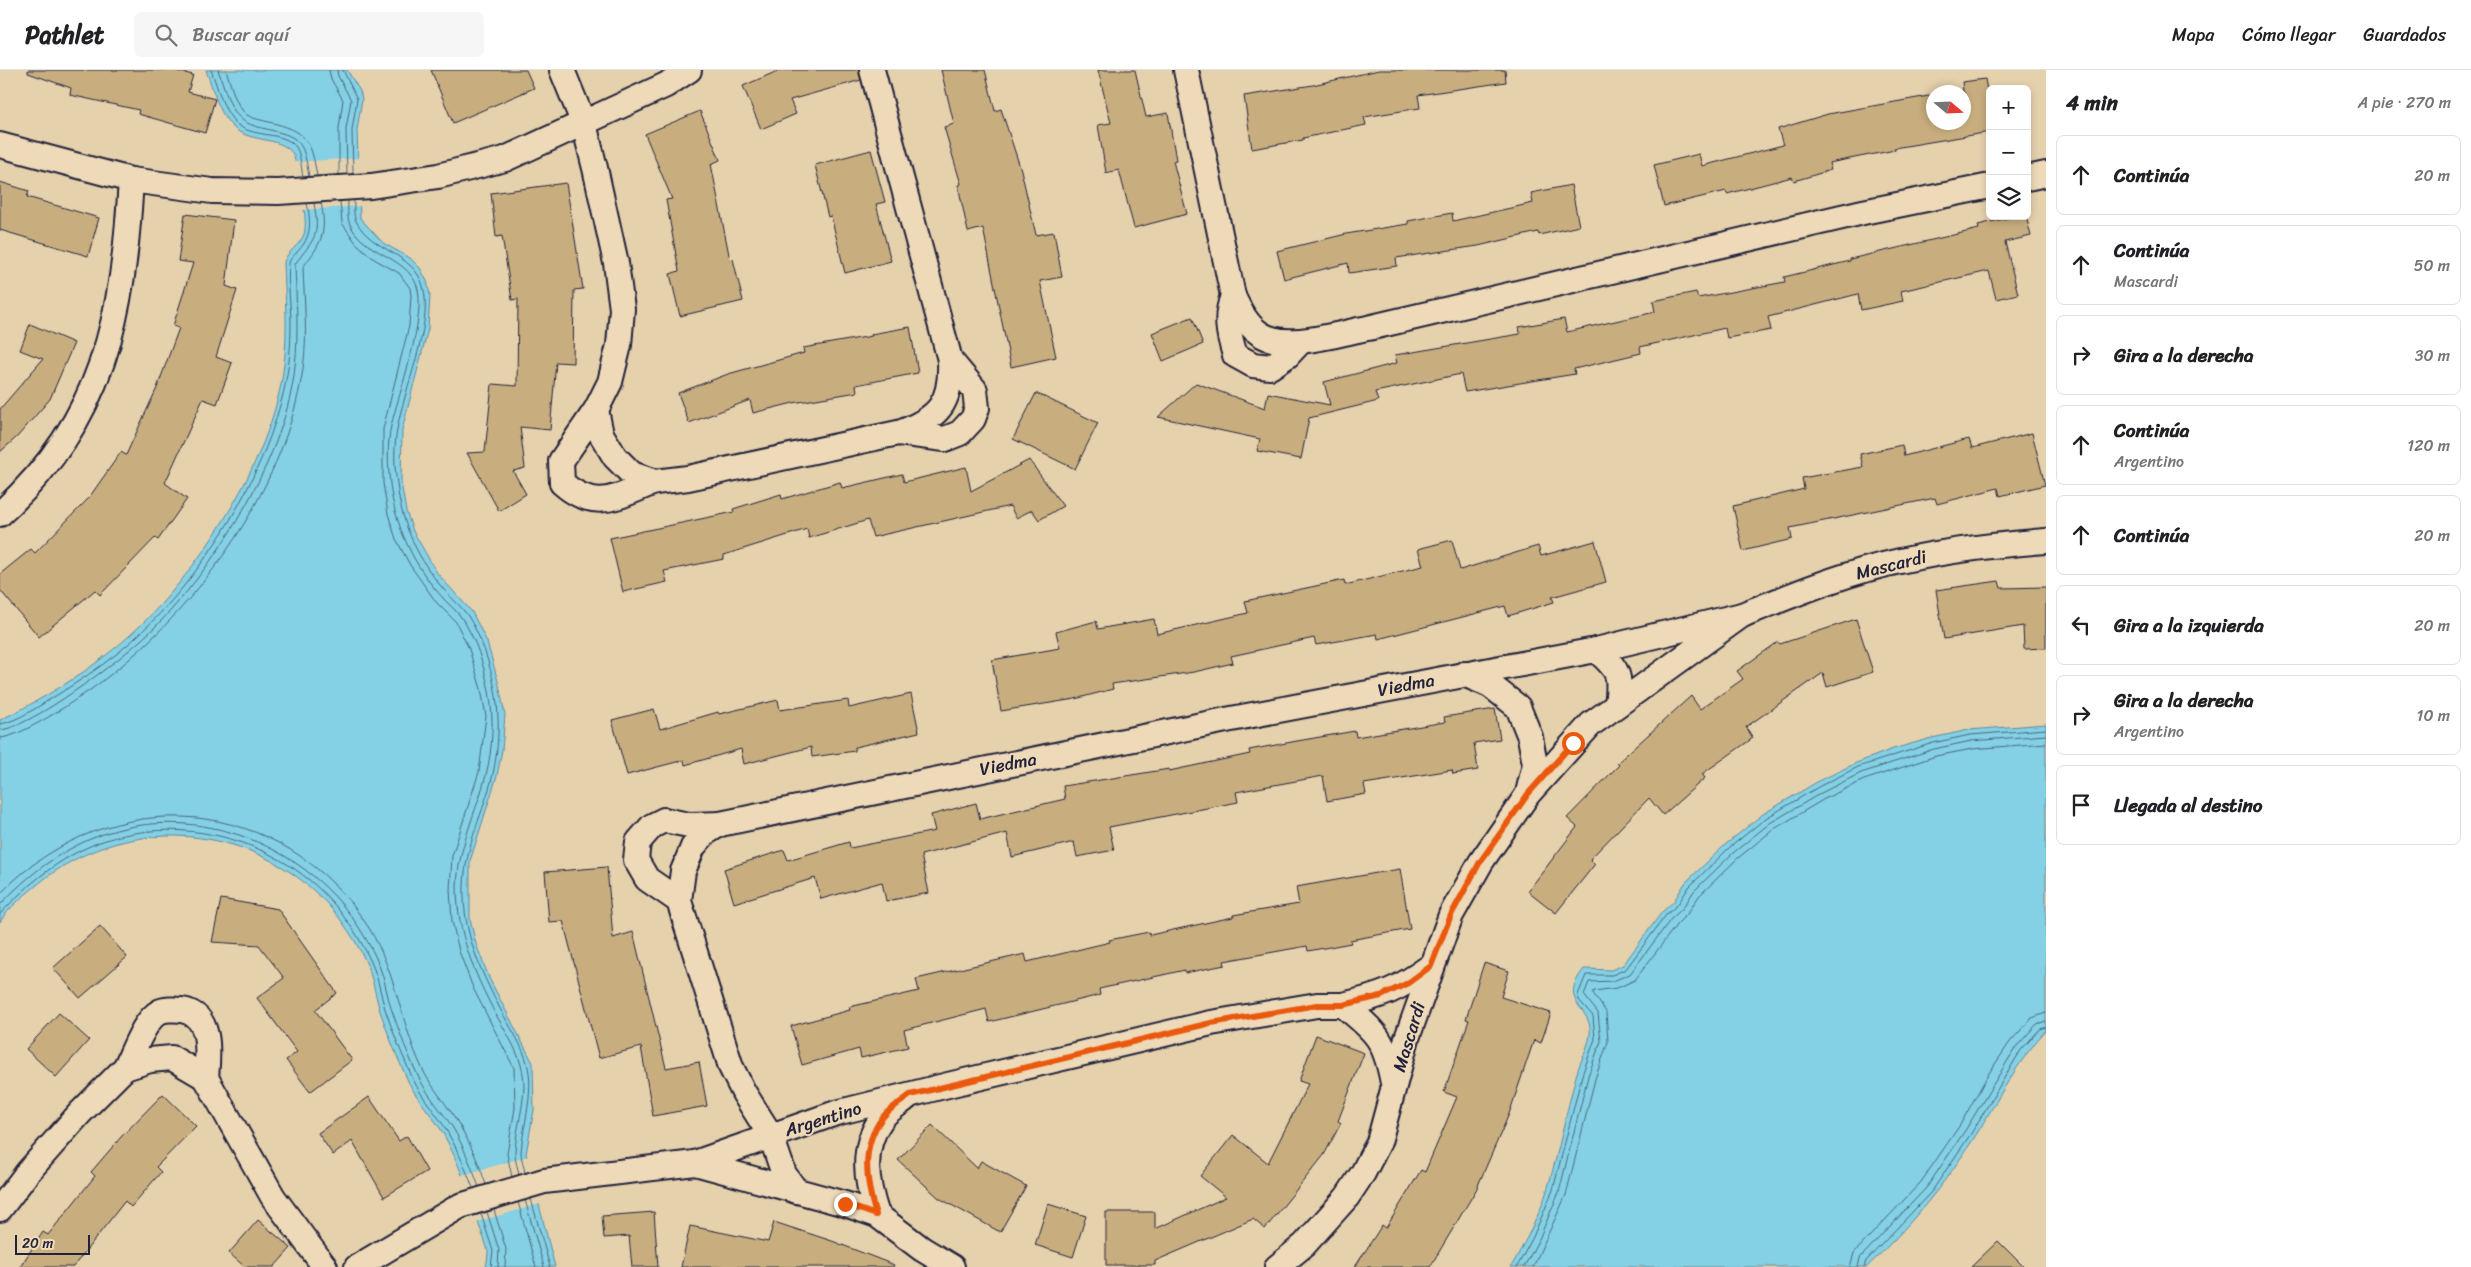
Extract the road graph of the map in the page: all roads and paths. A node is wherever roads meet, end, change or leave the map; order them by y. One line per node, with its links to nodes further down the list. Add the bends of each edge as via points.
1 (562, 70): 5 (street)
2 (689, 70): 5 (street)
3 (872, 70): 13 (street)
4 (1187, 70): 11 (street)
5 (584, 124): 9 (street, via 506,159 438,176 371,186 278,192 212,191); 14 (street, via 616,263 622,309 610,382)
6 (0, 145): 9 (street)
7 (2046, 174): 8 (street)
8 (2031, 177)
9 (131, 180): 17 (street, via 126,250 117,311 105,358 61,446 30,487)
10 (1986, 187): 12 (street)
11 (1233, 296): 12 (street, via 1243,318 1259,334 1275,340); 12 (street, via 1227,312 1228,334 1234,355 1253,365 1270,367)
12 (1301, 341)
13 (950, 360): 15 (street, via 951,382 936,414 923,424); 15 (street, via 975,390 974,419 960,433 945,439)
14 (596, 410): 16 (street, via 601,434 615,457 632,474); 16 (street, via 561,460 562,483 576,495 594,502)
15 (898, 433): 16 (street, via 688,478)
16 (655, 482)
17 (0, 514)
18 (2046, 541): 19 (street, Mascardi, via 1946,552 1879,566)
19 (1742, 615): 20 (street); 23 (street)
20 (1596, 650): 21 (street); 23 (street, via 1614,666 1620,684)
21 (1537, 661): 22 (street, Viedma); 24 (street, via 1521,673 1515,686)
22 (1464, 674): 24 (street, via 1490,685); 28 (street, Viedma)
23 (1617, 704): 26 (street)
24 (1518, 707): 25 (street)
25 (1530, 736): 26 (street, via 1541,746 1553,748); 27 (street, via 1535,764)
26 (1573, 743): 27 (street, Mascardi)
27 (1528, 794): 30 (street, Mascardi, via 1480,862 1451,915)
28 (720, 824): 29 (street, via 705,833 693,847 683,871); 29 (street, Viedma, via 664,820 652,826 638,842 636,860 647,879)
29 (679, 901): 36 (street, via 731,1067)
30 (1431, 966): 31 (street, Argentino, via 1408,983 1381,996); 34 (street, Mascardi, via 1406,1038)
31 (1343, 1005): 34 (street, via 1379,1037 1388,1056); 35 (street, Argentino, via 1317,1005 1211,1023)
32 (125, 1068): 33 (street, via 150,1060 172,1058); 33 (street, via 146,1025 159,1012 175,1009 190,1011 206,1032 209,1049); 39 (street, via 80,1113)
33 (206, 1078): 41 (street, via 273,1197)
34 (1394, 1088): 44 (street, Mascardi, via 1380,1142 1363,1173 1347,1197 1304,1245)
35 (910, 1095): 36 (street, Argentino, via 836,1113); 40 (street, via 883,1117 870,1142 866,1164 867,1187)
36 (771, 1136): 37 (street, Argentino); 38 (street, via 784,1174)
37 (695, 1163): 38 (street); 42 (street, via 544,1181 460,1206)
38 (796, 1191): 40 (street)
39 (0, 1209)
40 (876, 1215): 43 (street)
41 (325, 1267)
42 (357, 1267)
43 (952, 1267)
44 (1277, 1267)

